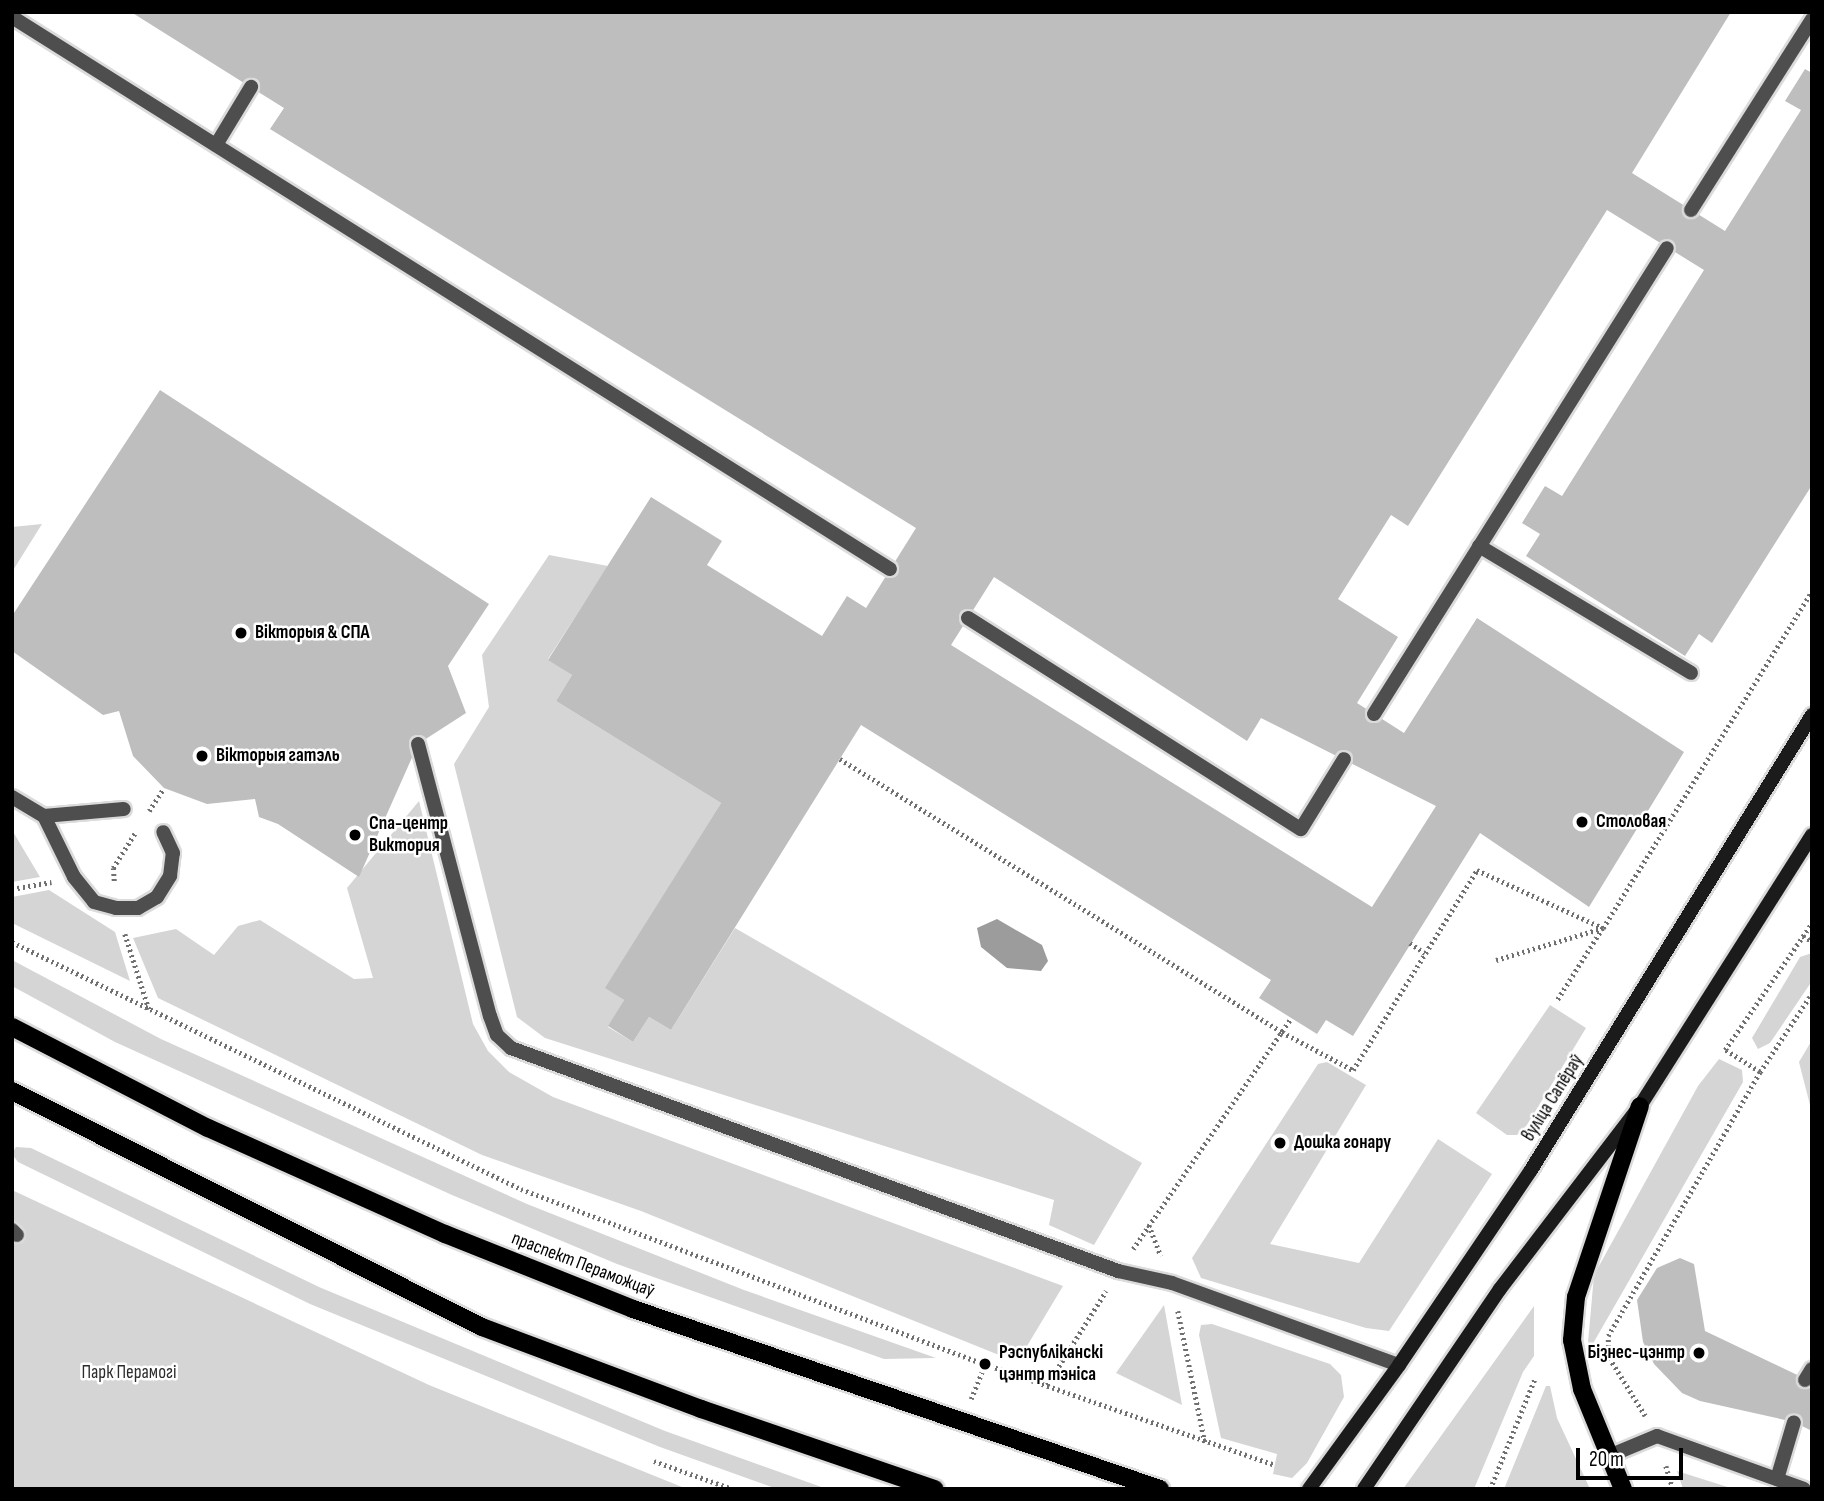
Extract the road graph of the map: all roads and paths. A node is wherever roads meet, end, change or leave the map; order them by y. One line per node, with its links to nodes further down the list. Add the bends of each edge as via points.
1 (12, 17): 4 (lane)
2 (1812, 19): 5 (lane)
3 (251, 87): 4 (lane)
4 (216, 145): 8 (lane)
5 (1691, 210)
6 (1667, 248): 7 (lane)
7 (1479, 546): 11 (lane); 12 (lane)
8 (890, 569)
9 (1812, 591): 23 (path)
10 (968, 618): 16 (lane, via 1301,829)
11 (1691, 673)
12 (1374, 714)
13 (1812, 715): 42 (main road, вуліца Сапёраў, via 1531,1170)
14 (418, 744): 39 (lane, via 490,1016 497,1035 511,1048)
15 (840, 759): 34 (path)
16 (1344, 759)
17 (12, 797): 19 (lane)
18 (124, 809): 19 (lane)
19 (44, 816): 20 (lane, via 74,877 94,902 116,908 138,908 157,897 170,876 173,853)
20 (163, 832)
21 (1812, 835): 37 (main road)
22 (1812, 923): 24 (path)
23 (1603, 928): 28 (path, via 1477,870); 29 (path); 31 (path)
24 (1804, 936): 25 (path); 35 (path, via 1725,1050)
25 (1812, 941)
26 (12, 942): 41 (path, via 520,1189)
27 (1410, 943): 28 (path)
28 (1425, 953): 34 (path, via 1353,1070)
29 (1496, 960)
30 (1812, 993): 35 (path)
31 (1557, 1001)
32 (1291, 1018): 34 (path)
33 (12, 1027): 45 (main road, праспект Пераможцаў, via 208,1128 445,1234 633,1309)
34 (1282, 1032): 38 (path)
35 (1760, 1072): 47 (path, via 1608,1336 1609,1358)
36 (12, 1091): 54 (main road, via 482,1327)
37 (1640, 1106): 49 (main road, via 1576,1297 1572,1340 1575,1366); 57 (main road, via 1500,1289)
38 (1149, 1226): 39 (path); 40 (path)
39 (1118, 1271): 40 (lane); 44 (path)
40 (1172, 1283): 42 (lane); 48 (path)
41 (985, 1364): 44 (path); 45 (path)
42 (1399, 1365): 56 (main road, вуліца Сапёраў)
43 (1535, 1378): 58 (path)
44 (1047, 1385): 48 (path)
45 (961, 1422): 55 (main road, праспект Пераможцаў)
46 (1794, 1422): 52 (lane)
47 (1657, 1436): 49 (lane); 52 (lane); 60 (path)
48 (1205, 1444): 51 (path)
49 (1609, 1456): 59 (main road)
50 (654, 1461): 53 (path)
51 (1275, 1465)
52 (1777, 1479): 61 (lane)
53 (733, 1489)
54 (935, 1489)
55 (1160, 1489)
56 (1309, 1489)
57 (1364, 1489)
58 (1490, 1489)
59 (1623, 1489)
60 (1673, 1489)
61 (1804, 1489)

